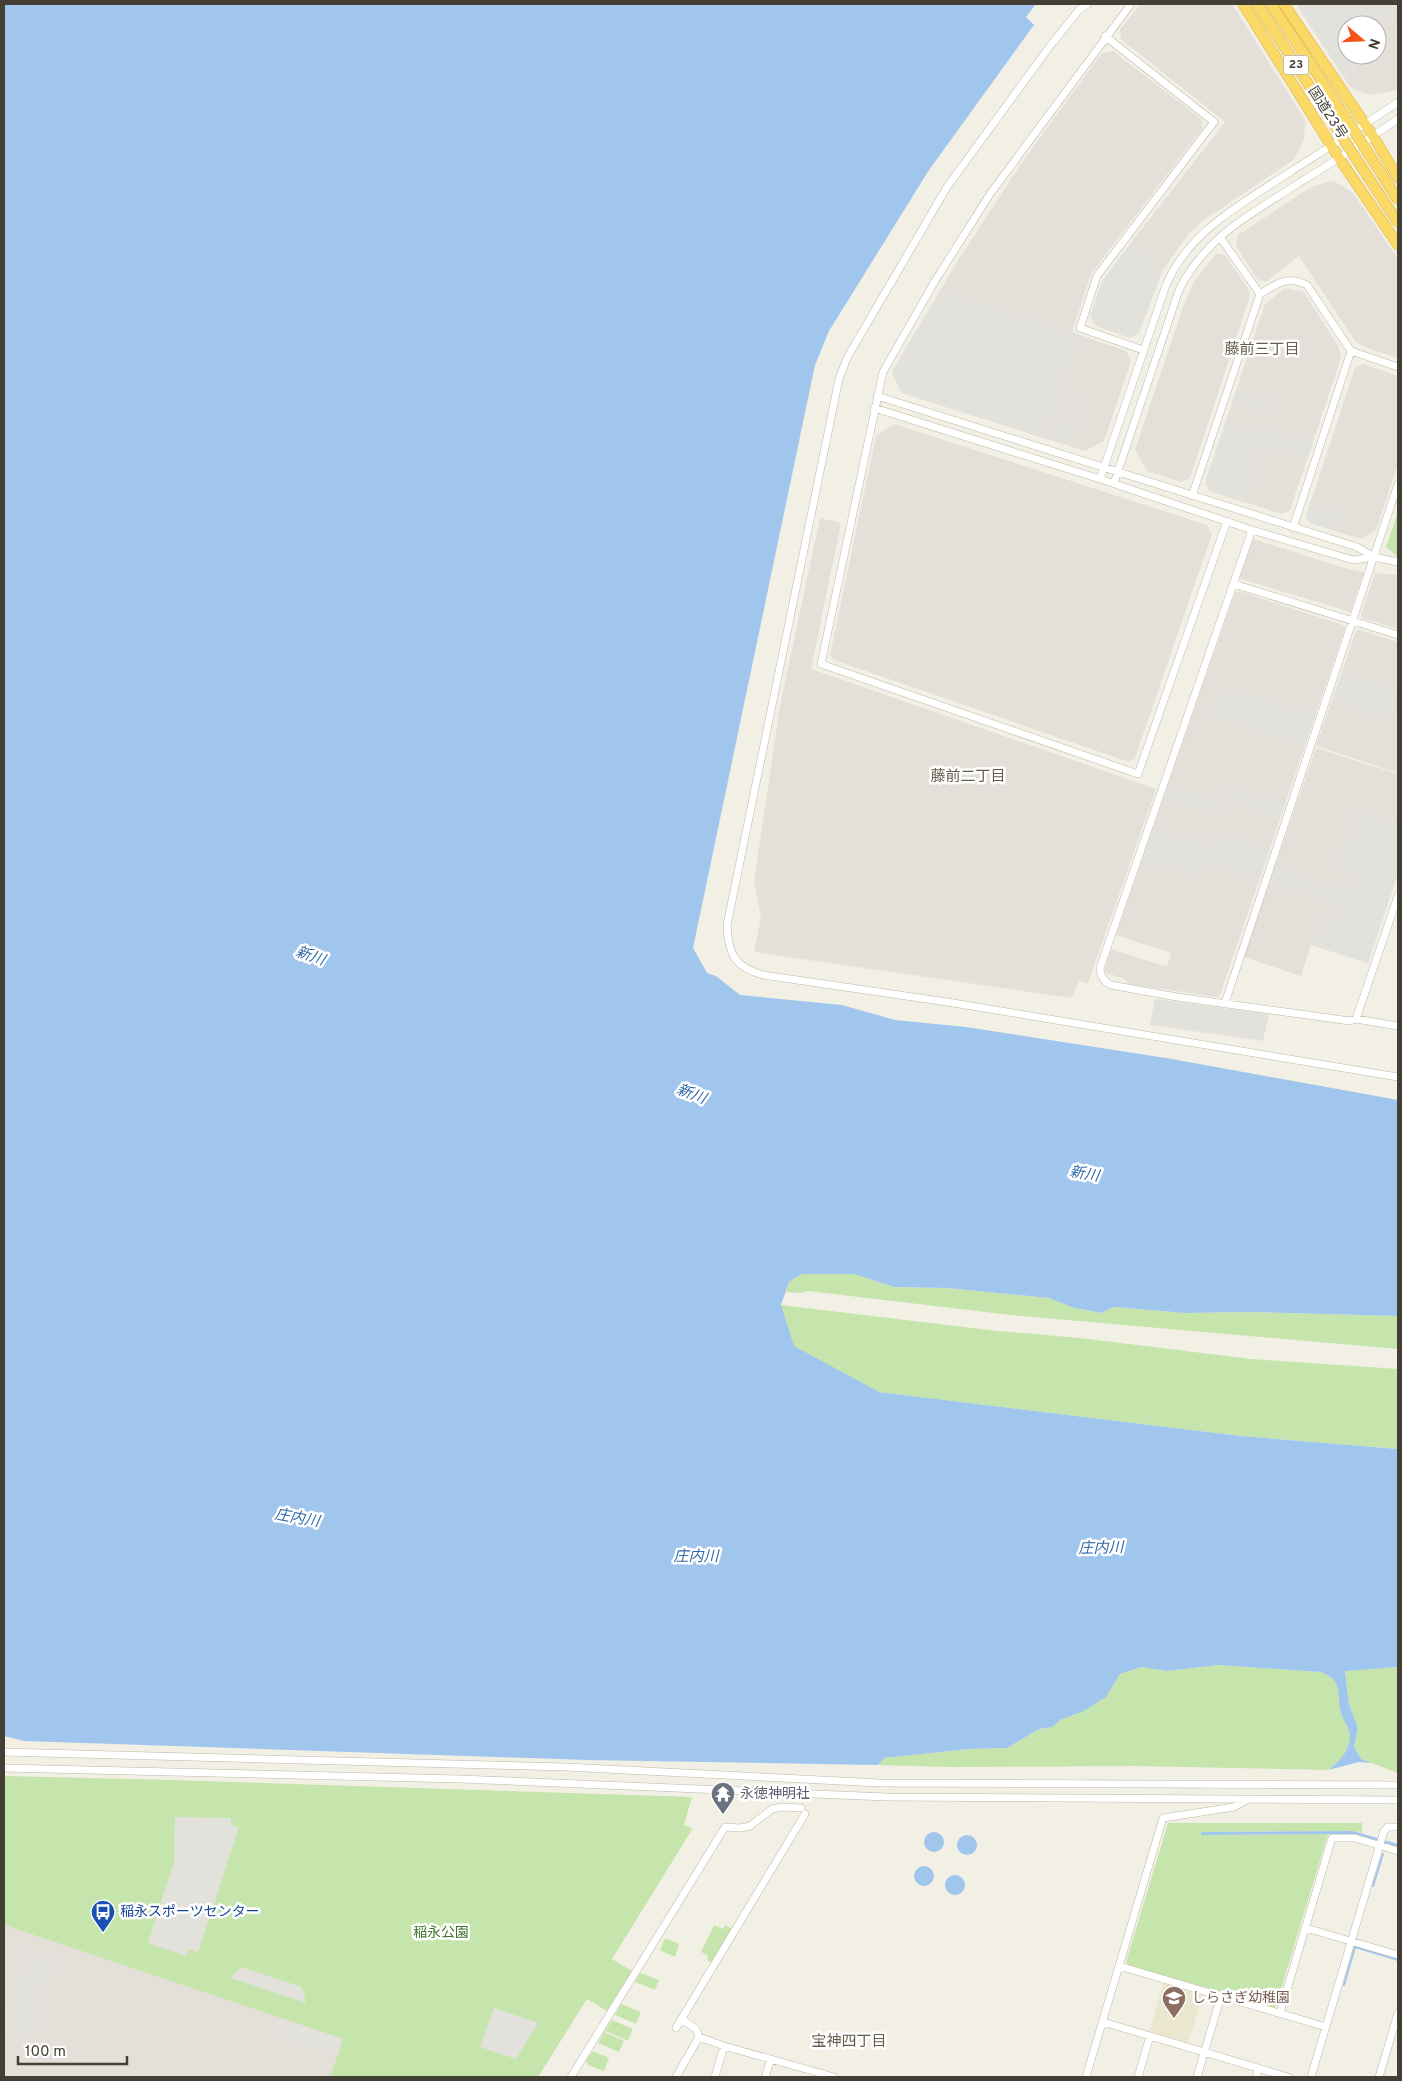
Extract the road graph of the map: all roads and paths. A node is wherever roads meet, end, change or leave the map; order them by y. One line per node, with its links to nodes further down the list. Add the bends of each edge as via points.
1 (1088, 4): 43 (street, via 1079,10 1045,53 947,187 847,358 839,379 727,925 728,944 735,960 748,971 762,975 928,999)
2 (1131, 4): 7 (street)
3 (1243, 4): 12 (highway)
4 (1257, 4): 16 (highway, 国道23号 / 23, bridge)
5 (1271, 4): 15 (highway, 国道23号 / 23, bridge)
6 (1284, 4): 10 (highway)
7 (1105, 36): 20 (street, via 1214,122 1097,276 1080,328); 23 (street, via 990,194 883,372)
8 (1398, 102): 10 (street)
9 (1398, 119): 11 (street)
10 (1365, 124): 11 (highway); 12 (street)
11 (1373, 136): 13 (street); 14 (highway)
12 (1331, 146): 13 (highway); 20 (street, via 1226,214 1185,251 1174,267)
13 (1339, 158): 17 (street); 18 (highway)
14 (1398, 178)
15 (1398, 200)
16 (1398, 223)
17 (1220, 236): 19 (street); 26 (street, via 1189,269 1179,290)
18 (1398, 245)
19 (1260, 294): 21 (street, via 1290,279 1306,285); 30 (street)
20 (1142, 350): 25 (street)
21 (1351, 351): 22 (street); 32 (street)
22 (1398, 367)
23 (877, 396): 24 (street); 25 (street)
24 (874, 408): 27 (street); 31 (street, via 821,664 1138,774)
25 (1104, 468): 26 (street); 27 (street)
26 (1117, 472): 28 (street); 30 (street)
27 (1100, 479): 28 (street)
28 (1114, 484): 31 (street)
29 (1398, 484): 34 (street)
30 (1192, 496): 32 (street)
31 (1226, 521): 33 (street)
32 (1293, 528): 34 (street, via 1357,547)
33 (1252, 530): 34 (street, via 1353,560); 36 (street)
34 (1374, 557): 35 (street); 37 (street)
35 (1398, 562)
36 (1234, 584): 37 (street); 40 (street, via 1100,968 1101,976 1111,985)
37 (1353, 621): 38 (street); 40 (street)
38 (1398, 635)
39 (1398, 896): 41 (street)
40 (1225, 1003): 41 (street, via 1350,1021)
41 (1356, 1019): 42 (street)
42 (1398, 1026)
43 (1398, 1077)
44 (4, 1752): 46 (street, via 566,1768 880,1783)
45 (4, 1768): 47 (street, via 450,1778 886,1797)
46 (1398, 1785)
47 (1248, 1800): 48 (street); 55 (street, via 1234,1807 1163,1818)
48 (1398, 1800)
49 (1398, 1827): 50 (street, via 1388,1827)
50 (1381, 1842): 51 (street); 52 (street, via 1332,1838); 53 (street)
51 (1398, 1851)
52 (1306, 1928): 53 (street); 57 (street)
53 (1351, 1942): 54 (street); 61 (street)
54 (1398, 1956)
55 (1119, 1966): 56 (street); 60 (street)
56 (1221, 1996): 57 (street); 66 (street)
57 (1280, 2013): 61 (street)
58 (1398, 2013): 81 (street)
59 (681, 2019): 62 (street); 64 (street, via 696,2029); 70 (street, via 803,1811 782,1807 772,1809 750,1826 725,1827)
60 (1102, 2022): 63 (street); 75 (street)
61 (1326, 2027): 80 (street)
62 (676, 2028)
63 (1150, 2036): 66 (street); 76 (street)
64 (699, 2037): 65 (street); 71 (street)
65 (724, 2046): 67 (street); 72 (street)
66 (1205, 2052): 68 (street); 77 (street)
67 (771, 2059): 69 (street); 73 (street)
68 (1258, 2069): 78 (street); 79 (street)
69 (819, 2075): 74 (street)
70 (571, 2077)
71 (676, 2077)
72 (715, 2077)
73 (766, 2077)
74 (834, 2077)
75 (1086, 2077)
76 (1138, 2077)
77 (1197, 2077)
78 (1256, 2077)
79 (1288, 2077)
80 (1311, 2077)
81 (1379, 2077)

